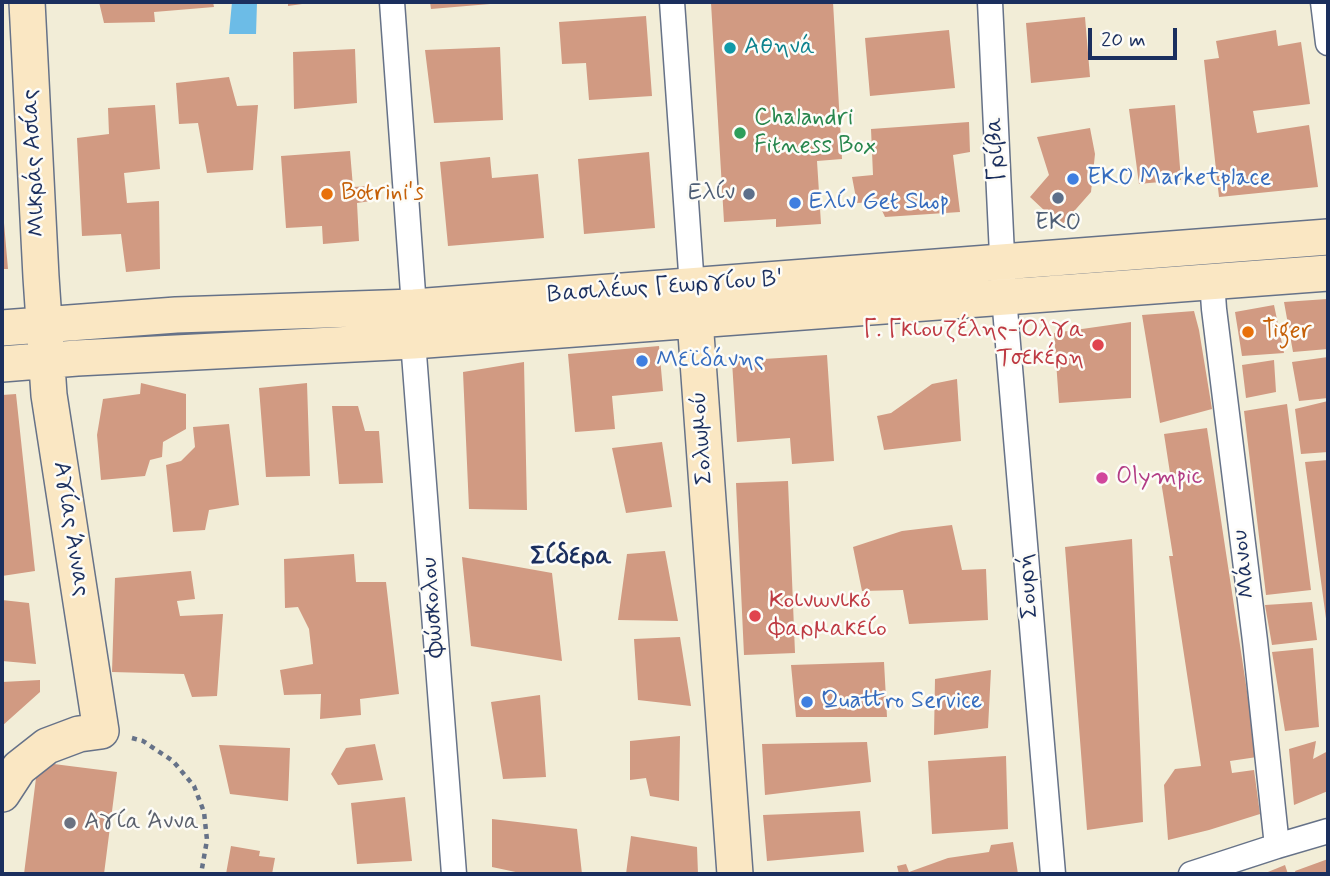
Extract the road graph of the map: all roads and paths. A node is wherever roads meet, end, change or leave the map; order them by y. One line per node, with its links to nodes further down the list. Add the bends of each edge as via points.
1 (27, 2): 14 (street, Μικράς Ασίας)
2 (392, 2): 13 (street, Φώσκολου)
3 (672, 2): 12 (street, Σολωμού)
4 (990, 2): 8 (street, Γρίβα)
5 (1323, 2): 6 (street)
6 (1328, 43)
7 (1328, 237): 8 (street, Βασιλέως Γεωργίου Β')
8 (1003, 262): 11 (street, Γρίβα); 12 (street, Βασιλέως Γεωργίου Β')
9 (1328, 273): 10 (street, Βασιλέως Γεωργίου Β')
10 (1212, 281): 11 (street, Βασιλέως Γεωργίου Β'); 21 (street, Μάνου)
11 (1004, 297): 12 (street, Βασιλέως Γεωργίου Β'); 25 (street, Σουρή)
12 (694, 303): 13 (street, Βασιλέως Γεωργίου Β'); 24 (street, Σολωμού)
13 (414, 324): 14 (street, Βασιλέως Γεωργίου Β', via 176,315); 16 (street, Βασιλέως Γεωργίου Β'); 23 (street, Φώσκολου)
14 (44, 325): 15 (street, Βασιλέως Γεωργίου Β'); 16 (street, Αγίας Άννας)
15 (2, 328)
16 (46, 360): 17 (street, Βασιλέως Γεωργίου Β'); 18 (street, Αγίας Άννας)
17 (2, 363)
18 (102, 731): 19 (street, via 47,746 19,768); 22 (path, via 143,741 173,761 194,786 204,812)
19 (2, 794)
20 (1328, 831): 21 (street)
21 (1277, 846): 26 (street)
22 (201, 874)
23 (454, 874)
24 (735, 874)
25 (1053, 874)
26 (1191, 874)

